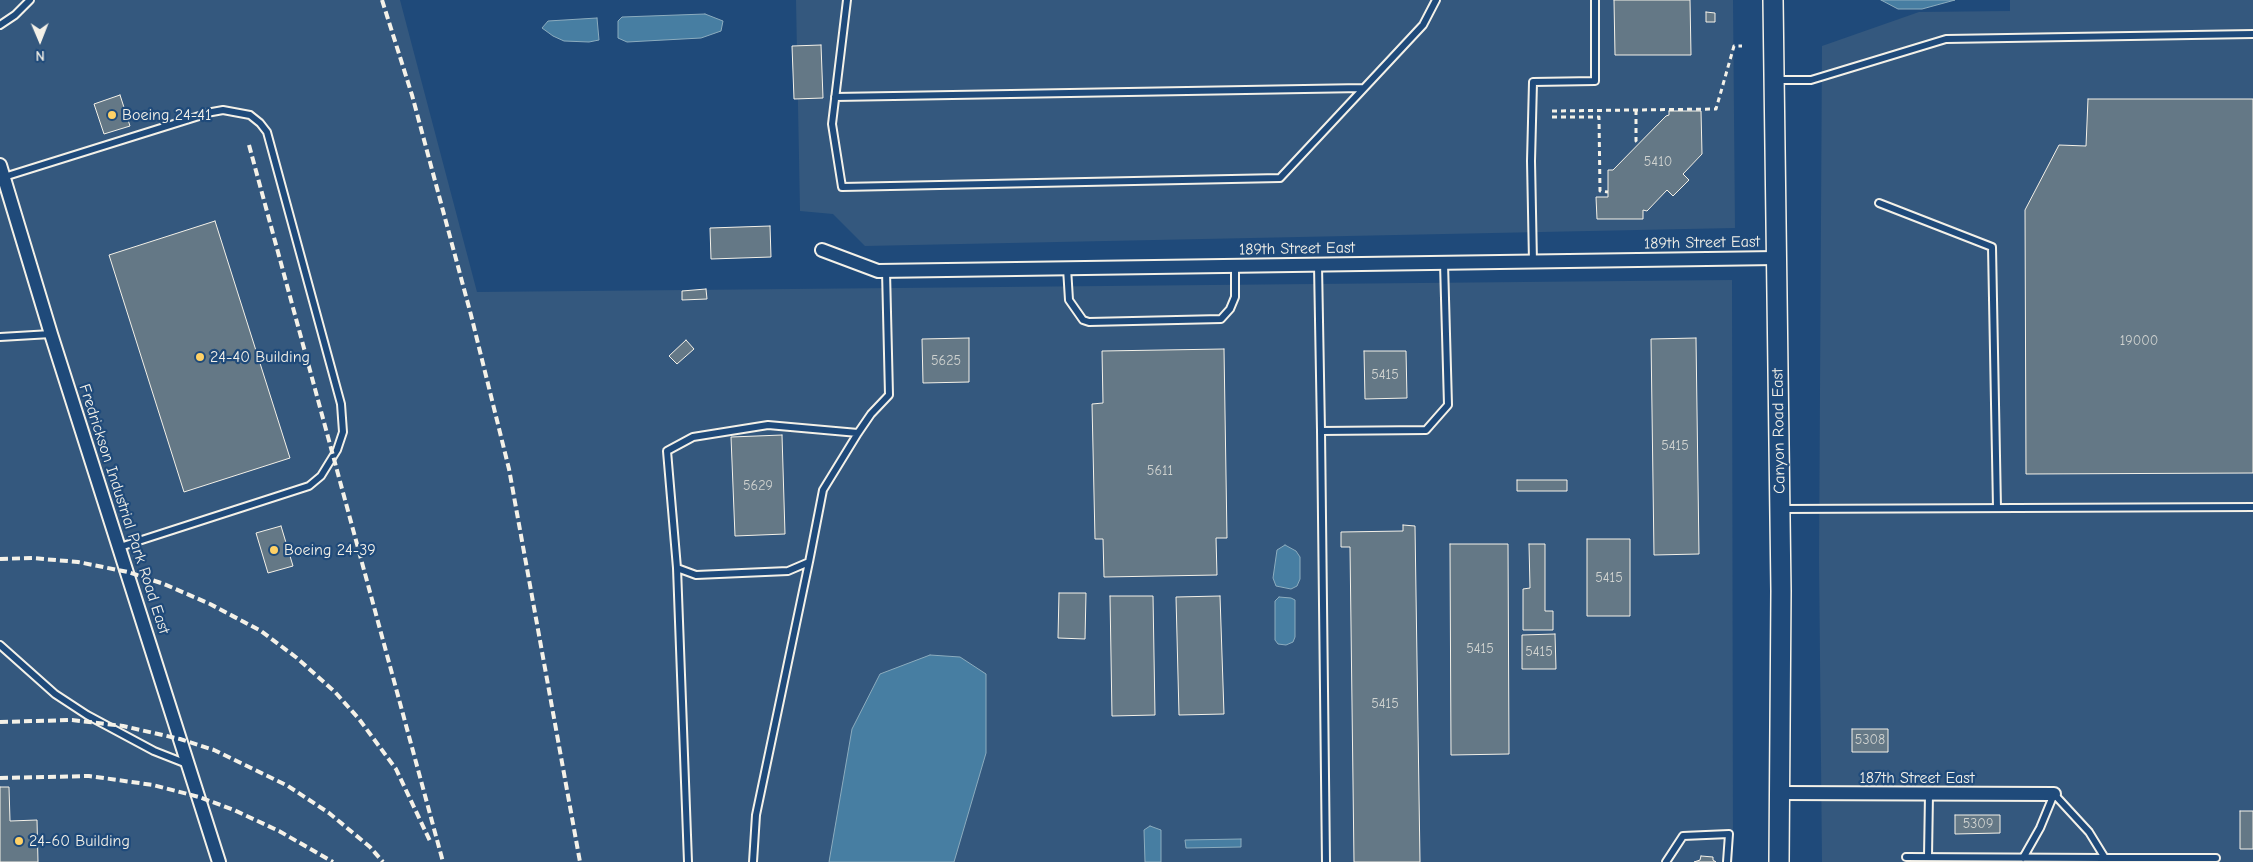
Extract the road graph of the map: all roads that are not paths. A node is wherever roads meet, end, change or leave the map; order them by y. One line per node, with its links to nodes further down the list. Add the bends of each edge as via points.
1 (30, 0): 6 (lane)
2 (846, 0): 10 (lane)
3 (1436, 0): 9 (lane, via 1423,24)
4 (1595, 0): 15 (lane, via 1595,81 1533,82)
5 (1773, 0): 8 (main road, Canyon Road East)
6 (0, 25)
7 (2253, 34): 8 (lane, via 1946,39 1811,80)
8 (1774, 80): 14 (main road, Canyon Road East)
9 (1363, 88): 10 (lane); 10 (lane, via 1280,178 842,187 832,124)
10 (835, 97)
11 (2, 171): 21 (street, Fredrickson Industrial Park Road East); 28 (lane, via 223,110 250,115 267,132 340,404 343,432 337,450 322,476 309,486)
12 (1879, 203): 26 (lane, via 1992,247)
13 (822, 250): 20 (street, 189th Street East)
14 (1776, 258): 15 (street, 189th Street East); 27 (main road, Canyon Road East)
15 (1533, 262): 16 (street, 189th Street East)
16 (1444, 263): 17 (street, 189th Street East); 23 (lane, via 1448,405 1426,430)
17 (1318, 265): 18 (street, 189th Street East); 23 (lane)
18 (1235, 266): 19 (street, 189th Street East); 19 (lane, via 1234,297 1230,309 1221,319 1089,322 1083,320 1068,300)
19 (1067, 268): 20 (street, 189th Street East)
20 (886, 271): 24 (lane, via 889,395 870,414)
21 (51, 334): 22 (lane); 28 (street, Fredrickson Industrial Park Road East)
22 (0, 337)
23 (1321, 430): 45 (lane)
24 (858, 433): 29 (lane, via 823,490); 30 (lane, via 768,425 693,437 667,451)
25 (2253, 507): 26 (lane)
26 (1997, 508): 27 (lane)
27 (1780, 509): 33 (main road, Canyon Road East)
28 (120, 547): 32 (street, Fredrickson Industrial Park Road East)
29 (809, 562): 30 (lane, via 788,572 696,575); 44 (lane, via 756,815)
30 (677, 568): 43 (lane)
31 (0, 645): 32 (lane, via 55,694 87,715 154,751)
32 (188, 765): 42 (street, Fredrickson Industrial Park Road East)
33 (1780, 793): 34 (street, 187th Street East); 48 (main road, Canyon Road East)
34 (1929, 794): 35 (street, 187th Street East); 37 (lane)
35 (2054, 794): 38 (lane, via 2040,828); 39 (lane, via 2089,832)
36 (1906, 857): 37 (lane)
37 (1928, 857): 38 (lane)
38 (2022, 858): 39 (lane)
39 (2105, 858): 41 (lane)
40 (2216, 858): 41 (lane)
41 (2178, 860)
42 (219, 862)
43 (688, 862)
44 (753, 862)
45 (1326, 862)
46 (1666, 862): 47 (lane, via 1683,836 1729,834)
47 (1727, 862)
48 (1779, 862)

